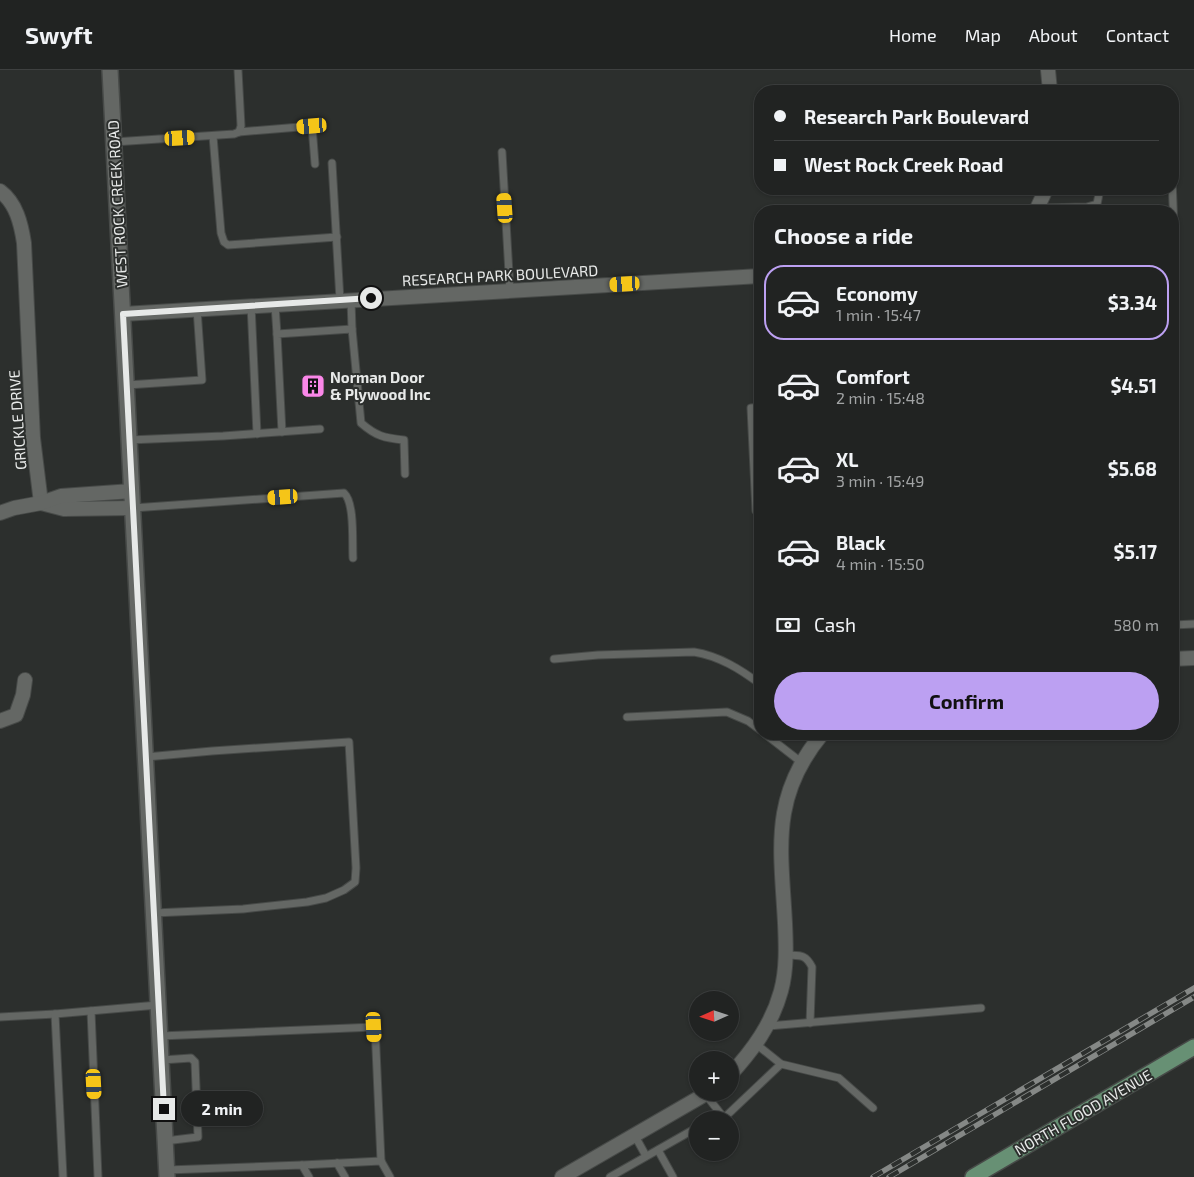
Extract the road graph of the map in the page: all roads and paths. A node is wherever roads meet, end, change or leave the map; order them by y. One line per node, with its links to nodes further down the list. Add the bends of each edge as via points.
1 (110, 70): 7 (main road, WEST ROCK CREEK ROAD)
2 (238, 70): 5 (lane)
3 (1048, 70): 4 (street)
4 (1049, 85)
5 (239, 132): 6 (lane); 10 (lane, via 312,126)
6 (213, 136): 7 (lane); 14 (lane, via 224,242 228,245)
7 (114, 142): 21 (main road, WEST ROCK CREEK ROAD)
8 (502, 152): 16 (lane)
9 (332, 163): 14 (lane)
10 (315, 164)
11 (0, 191): 33 (street, GRICKLE DRIVE, via 16,212 22,233 33,438)
12 (1099, 195): 13 (lane, via 1097,204)
13 (1094, 205)
14 (337, 237): 17 (lane)
15 (754, 276): 16 (street, RESEARCH PARK BOULEVARD)
16 (510, 291): 17 (street, RESEARCH PARK BOULEVARD)
17 (345, 299): 18 (street, RESEARCH PARK BOULEVARD); 22 (lane)
18 (275, 304): 19 (street, RESEARCH PARK BOULEVARD); 23 (lane)
19 (251, 305): 20 (street, RESEARCH PARK BOULEVARD); 29 (lane)
20 (197, 309): 21 (street, RESEARCH PARK BOULEVARD); 24 (lane, via 202,380)
21 (123, 314): 24 (main road, WEST ROCK CREEK ROAD)
22 (352, 329): 23 (lane); 31 (lane, via 360,423 384,438 404,440)
23 (277, 334): 28 (lane)
24 (127, 386): 30 (main road, WEST ROCK CREEK ROAD)
25 (754, 408): 27 (lane, via 751,408)
26 (320, 429): 28 (lane)
27 (754, 431)
28 (282, 432): 29 (lane)
29 (257, 434): 30 (lane)
30 (130, 440): 32 (main road, WEST ROCK CREEK ROAD)
31 (405, 474)
32 (132, 491): 33 (street, via 61,496); 34 (main road, WEST ROCK CREEK ROAD)
33 (41, 503): 34 (street, via 64,509); 35 (street)
34 (133, 508): 36 (lane, via 344,493 350,506); 49 (main road, WEST ROCK CREEK ROAD)
35 (0, 513)
36 (353, 558)
37 (1194, 624): 38 (lane)
38 (1179, 625)
39 (1194, 658): 41 (street)
40 (554, 659): 43 (lane, via 694,652 710,654)
41 (1179, 659)
42 (24, 680): 45 (street, via 16,715)
43 (754, 680)
44 (627, 718): 46 (lane, via 727,712)
45 (0, 722)
46 (754, 726)
47 (773, 740): 50 (lane)
48 (818, 740): 50 (street)
49 (146, 757): 51 (main road, WEST ROCK CREEK ROAD); 51 (lane, via 350,742 355,833 355,882 326,898 243,909)
50 (801, 762): 52 (street, via 788,792 782,820)
51 (154, 913): 53 (main road, WEST ROCK CREEK ROAD)
52 (786, 955): 58 (lane, via 802,956 812,967); 59 (street, via 782,990)
53 (158, 1005): 55 (lane); 60 (main road, WEST ROCK CREEK ROAD)
54 (981, 1008): 58 (lane)
55 (91, 1011): 56 (lane); 81 (lane)
56 (55, 1014): 57 (lane); 80 (lane)
57 (0, 1016)
58 (810, 1022): 59 (lane)
59 (768, 1026): 61 (street)
60 (160, 1036): 63 (main road, WEST ROCK CREEK ROAD); 74 (lane, via 374,1027)
61 (756, 1044): 64 (street); 65 (lane)
62 (1194, 1047): 88 (main road, NORTH FLOOD AVENUE)
63 (162, 1060): 71 (main road, WEST ROCK CREEK ROAD); 71 (lane, via 190,1058 195,1062 198,1137)
64 (739, 1064)
65 (781, 1064): 67 (lane, via 840,1078); 68 (lane)
66 (695, 1101): 70 (street)
67 (873, 1108)
68 (731, 1111)
69 (689, 1132): 72 (lane)
70 (634, 1136): 73 (lane); 79 (street)
71 (165, 1141): 78 (main road, WEST ROCK CREEK ROAD)
72 (658, 1150): 73 (lane); 87 (lane)
73 (646, 1156): 86 (lane)
74 (381, 1160): 75 (lane); 85 (lane)
75 (337, 1163): 76 (lane); 84 (lane)
76 (302, 1164): 77 (lane); 83 (lane)
77 (206, 1169): 78 (lane); 82 (lane)
78 (167, 1174)
79 (567, 1176)
80 (63, 1177)
81 (98, 1177)
82 (206, 1177)
83 (309, 1177)
84 (345, 1177)
85 (390, 1177)
86 (610, 1177)
87 (673, 1177)
88 (973, 1177)

